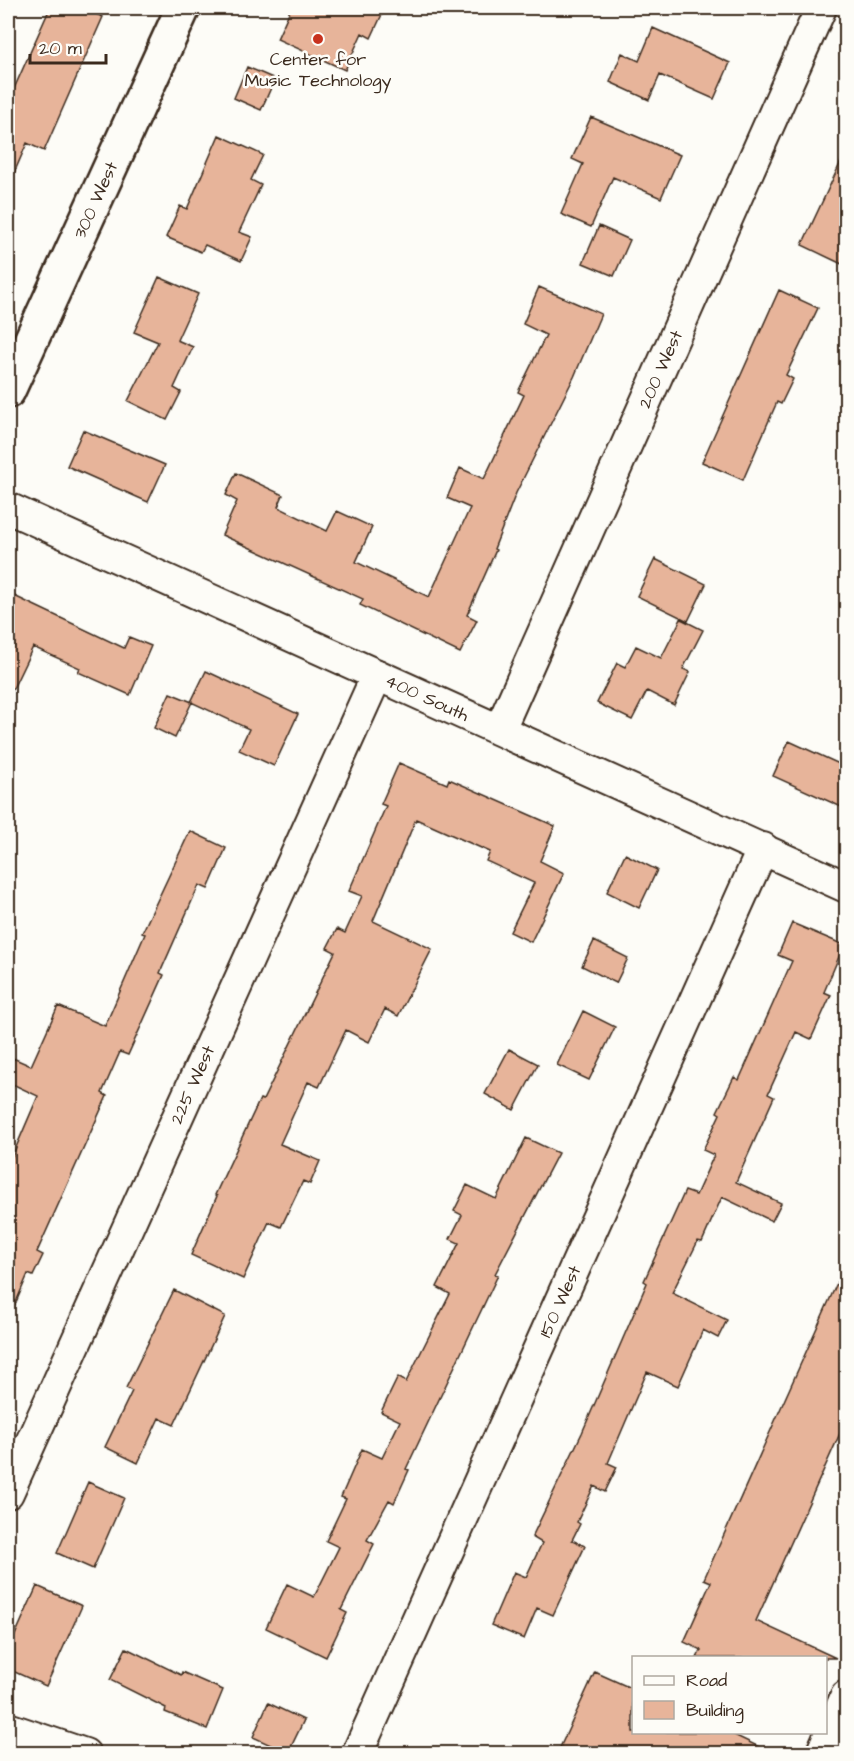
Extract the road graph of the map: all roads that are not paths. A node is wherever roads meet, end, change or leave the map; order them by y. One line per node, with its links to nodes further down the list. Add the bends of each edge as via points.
1 (183, 8): 3 (street, 300 West)
2 (820, 8): 6 (street, 200 West)
3 (8, 391)
4 (8, 508): 5 (street, 400 South)
5 (377, 675): 6 (street, 400 South); 9 (street, 225 West)
6 (501, 729): 7 (street, 400 South)
7 (763, 848): 8 (street, 400 South); 13 (street, 150 West)
8 (846, 887)
9 (8, 1493)
10 (846, 1696): 14 (street)
11 (8, 1728): 12 (street)
12 (85, 1754)
13 (357, 1754)
14 (820, 1754)

